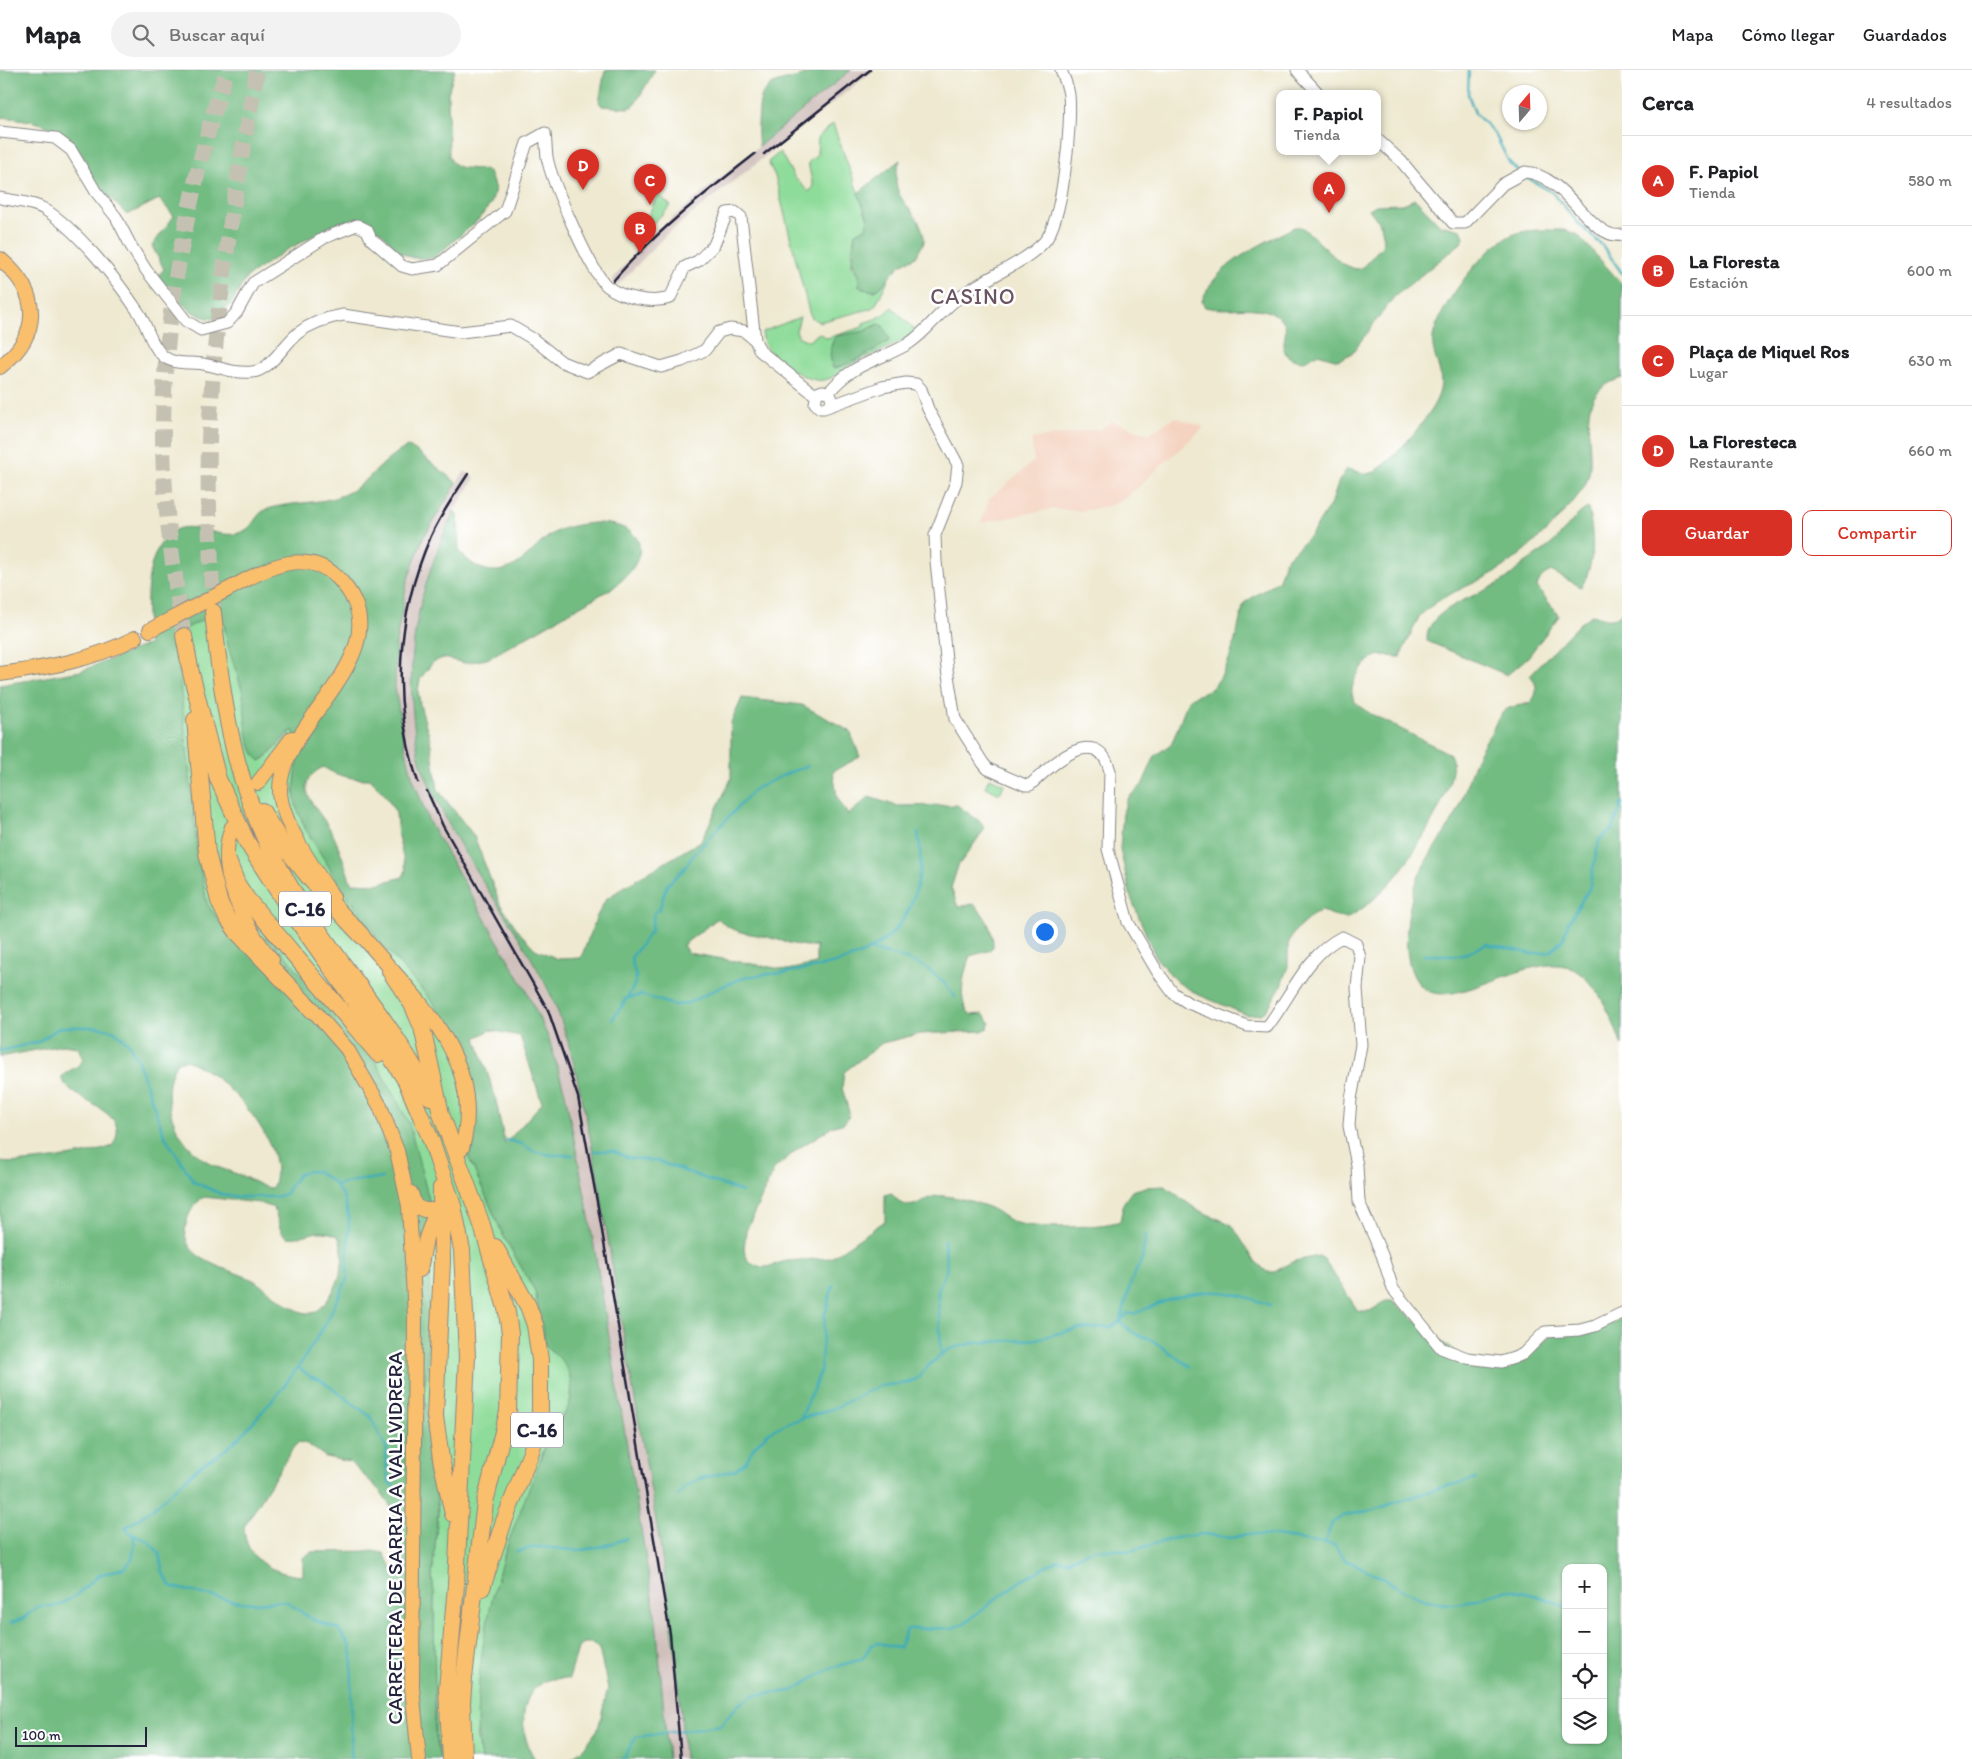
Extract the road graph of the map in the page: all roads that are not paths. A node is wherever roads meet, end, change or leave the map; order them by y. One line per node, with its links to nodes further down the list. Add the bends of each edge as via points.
1 (1061, 70): 11 (street, via 1069,101 1065,166 1059,207 1047,238 1035,250 952,302 909,343 859,366)
2 (1297, 70): 3 (street)
3 (1315, 90)
4 (0, 132): 9 (street, via 55,138 71,150 96,192 116,217 146,270 186,321 201,330 227,323 253,283 324,238 357,226 367,230 372,239 402,266 412,269 438,265 502,214 511,197 527,143 545,133 553,178 583,250 606,285 620,294 658,300 670,298 685,267 703,258 714,245 727,213 735,212 741,217)
5 (1381, 143): 7 (street, via 1401,161 1448,219 1457,224 1469,220 1503,184 1522,173 1542,176 1568,195 1602,231 1614,236)
6 (0, 198): 9 (street, via 43,208 58,220 122,288 157,349 164,357 180,362 254,372 268,364 297,334 326,318 343,315 468,332 511,326 562,362 587,372 621,354 661,367 682,361 705,350 719,332 730,329 744,332)
7 (1622, 235)
8 (0, 260): 10 (main road, via 25,289 32,312 24,343)
9 (755, 340): 12 (street, via 760,351)
10 (0, 366)
11 (829, 392): 12 (street, via 822,391); 13 (street)
12 (816, 395): 13 (street, via 815,403 820,408)
13 (830, 406): 35 (street, via 882,387 906,383 916,384 921,389 958,465 956,482 935,535 947,669 955,719 988,768 1025,785 1030,785 1048,767 1073,751 1091,748 1107,759 1110,771 1108,849 1128,922 1173,993 1188,1003 1247,1026 1267,1026 1326,944 1342,937 1356,944 1360,957 1357,988 1361,1045 1351,1099 1350,1126 1358,1170 1359,1202 1394,1290 1441,1348 1468,1358 1501,1362 1523,1354 1540,1334 1580,1330)
14 (213, 612): 18 (highway, C-16)
15 (150, 630): 17 (street); 21 (main road, via 275,568 296,563 322,567 339,579 349,593 356,609 359,631 352,659)
16 (184, 636): 19 (highway, C-16)
17 (135, 638): 20 (main road, via 93,656)
18 (218, 664): 26 (highway, via 260,808 285,848); 29 (highway, C-16, via 236,762 266,842 326,941 413,1064)
19 (191, 673): 28 (highway, via 207,852 219,901 238,933); 30 (highway, C-16, via 218,779 247,842 406,1081)
20 (0, 674)
21 (317, 709): 22 (main road); 23 (main road, via 287,763)
22 (258, 783): 23 (street, via 268,781)
23 (280, 790): 26 (main road, via 285,813 298,842)
24 (232, 827): 25 (main road)
25 (228, 861): 28 (main road, via 232,886 255,935); 30 (highway, via 247,899 389,1068)
26 (362, 936): 27 (main road)
27 (390, 971): 29 (highway, via 420,1021); 31 (main road, via 433,1018 458,1066 466,1108)
28 (313, 1011): 33 (main road, via 346,1049 364,1076 388,1123)
29 (446, 1130): 34 (highway, C-16)
30 (431, 1140): 32 (highway, C-16)
31 (462, 1148)
32 (441, 1166): 37 (highway, C-16, via 442,1262 435,1416 440,1459); 37 (highway, C-16, via 457,1227 465,1296 466,1390)
33 (403, 1171): 36 (main road, via 411,1219); 36 (main road, via 415,1206 436,1210 421,1258)
34 (482, 1225): 38 (highway, C-16, via 508,1312 510,1391 504,1432 485,1502); 38 (highway, C-16, via 528,1306 535,1325 540,1360 540,1402 535,1439 492,1555)
35 (1622, 1313)
36 (415, 1317): 39 (main road, CARRETERA DE SARRIA A VALLVIDRERA, via 412,1677)
37 (458, 1537): 40 (highway, C-16, via 447,1690)
38 (469, 1638): 41 (highway, C-16, via 462,1702)
39 (419, 1759)
40 (451, 1759)
41 (464, 1759)

